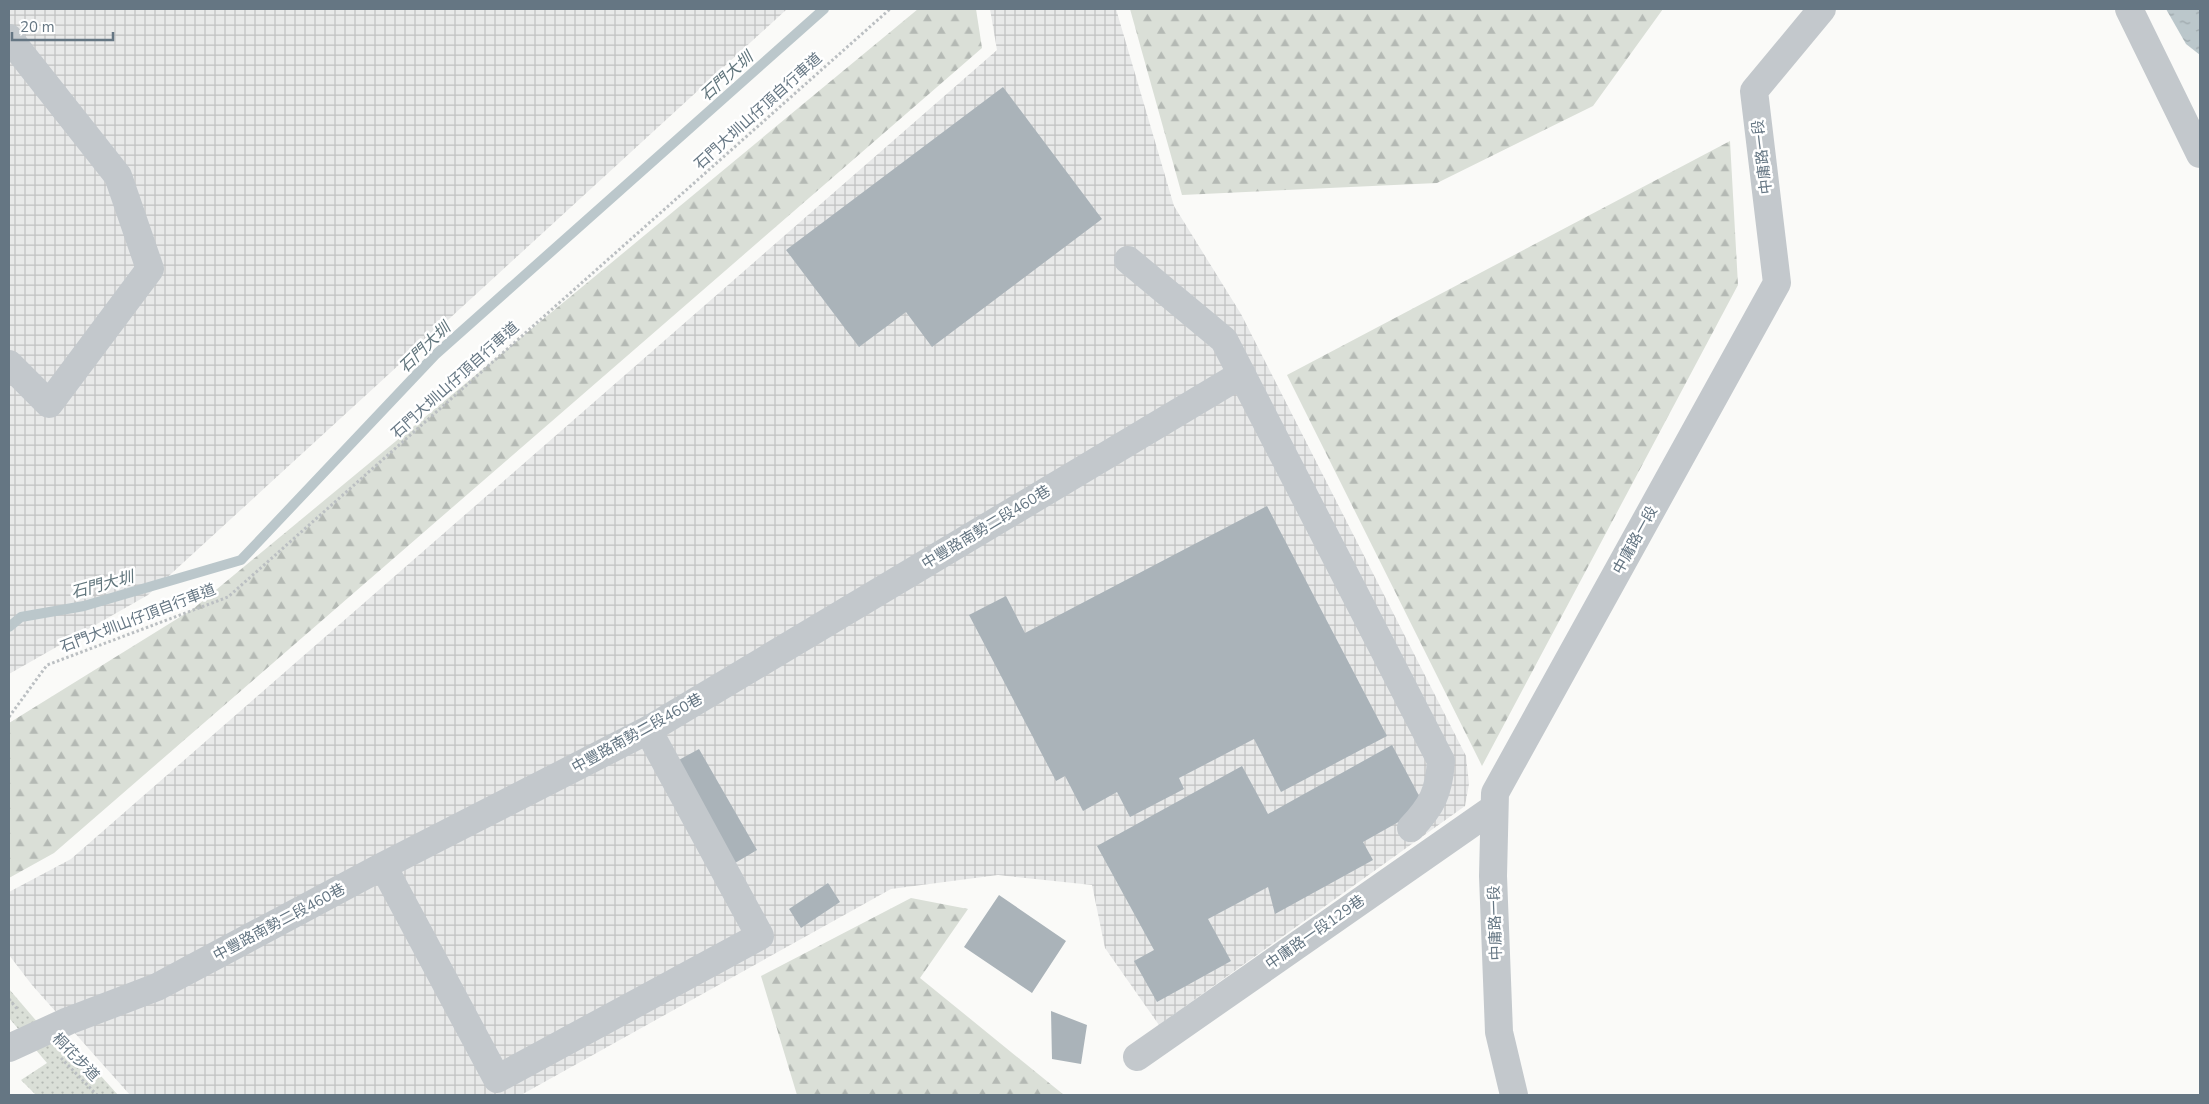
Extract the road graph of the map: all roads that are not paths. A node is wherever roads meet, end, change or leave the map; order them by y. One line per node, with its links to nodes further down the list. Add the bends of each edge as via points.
1 (1822, 9): 9 (street, 中庸路一段, via 1754,92 1777,284 1495,793)
2 (2129, 9): 4 (street)
3 (9, 38): 6 (street, via 118,176 150,269 48,404)
4 (2200, 154)
5 (1128, 260): 7 (street, via 1224,340)
6 (9, 364)
7 (1242, 374): 8 (street, 中豐路南勢二段460巷); 10 (street, via 1441,761 1440,784 1425,813)
8 (648, 730): 11 (street, 中豐路南勢二段460巷); 11 (street, via 760,936 497,1080)
9 (1494, 808): 13 (street, 中庸路一段129巷); 14 (street, 中庸路一段, via 1493,876 1499,1032)
10 (1411, 828)
11 (384, 866): 12 (street, 中豐路南勢二段460巷, via 158,987)
12 (9, 1048)
13 (1137, 1056)
14 (1514, 1095)

